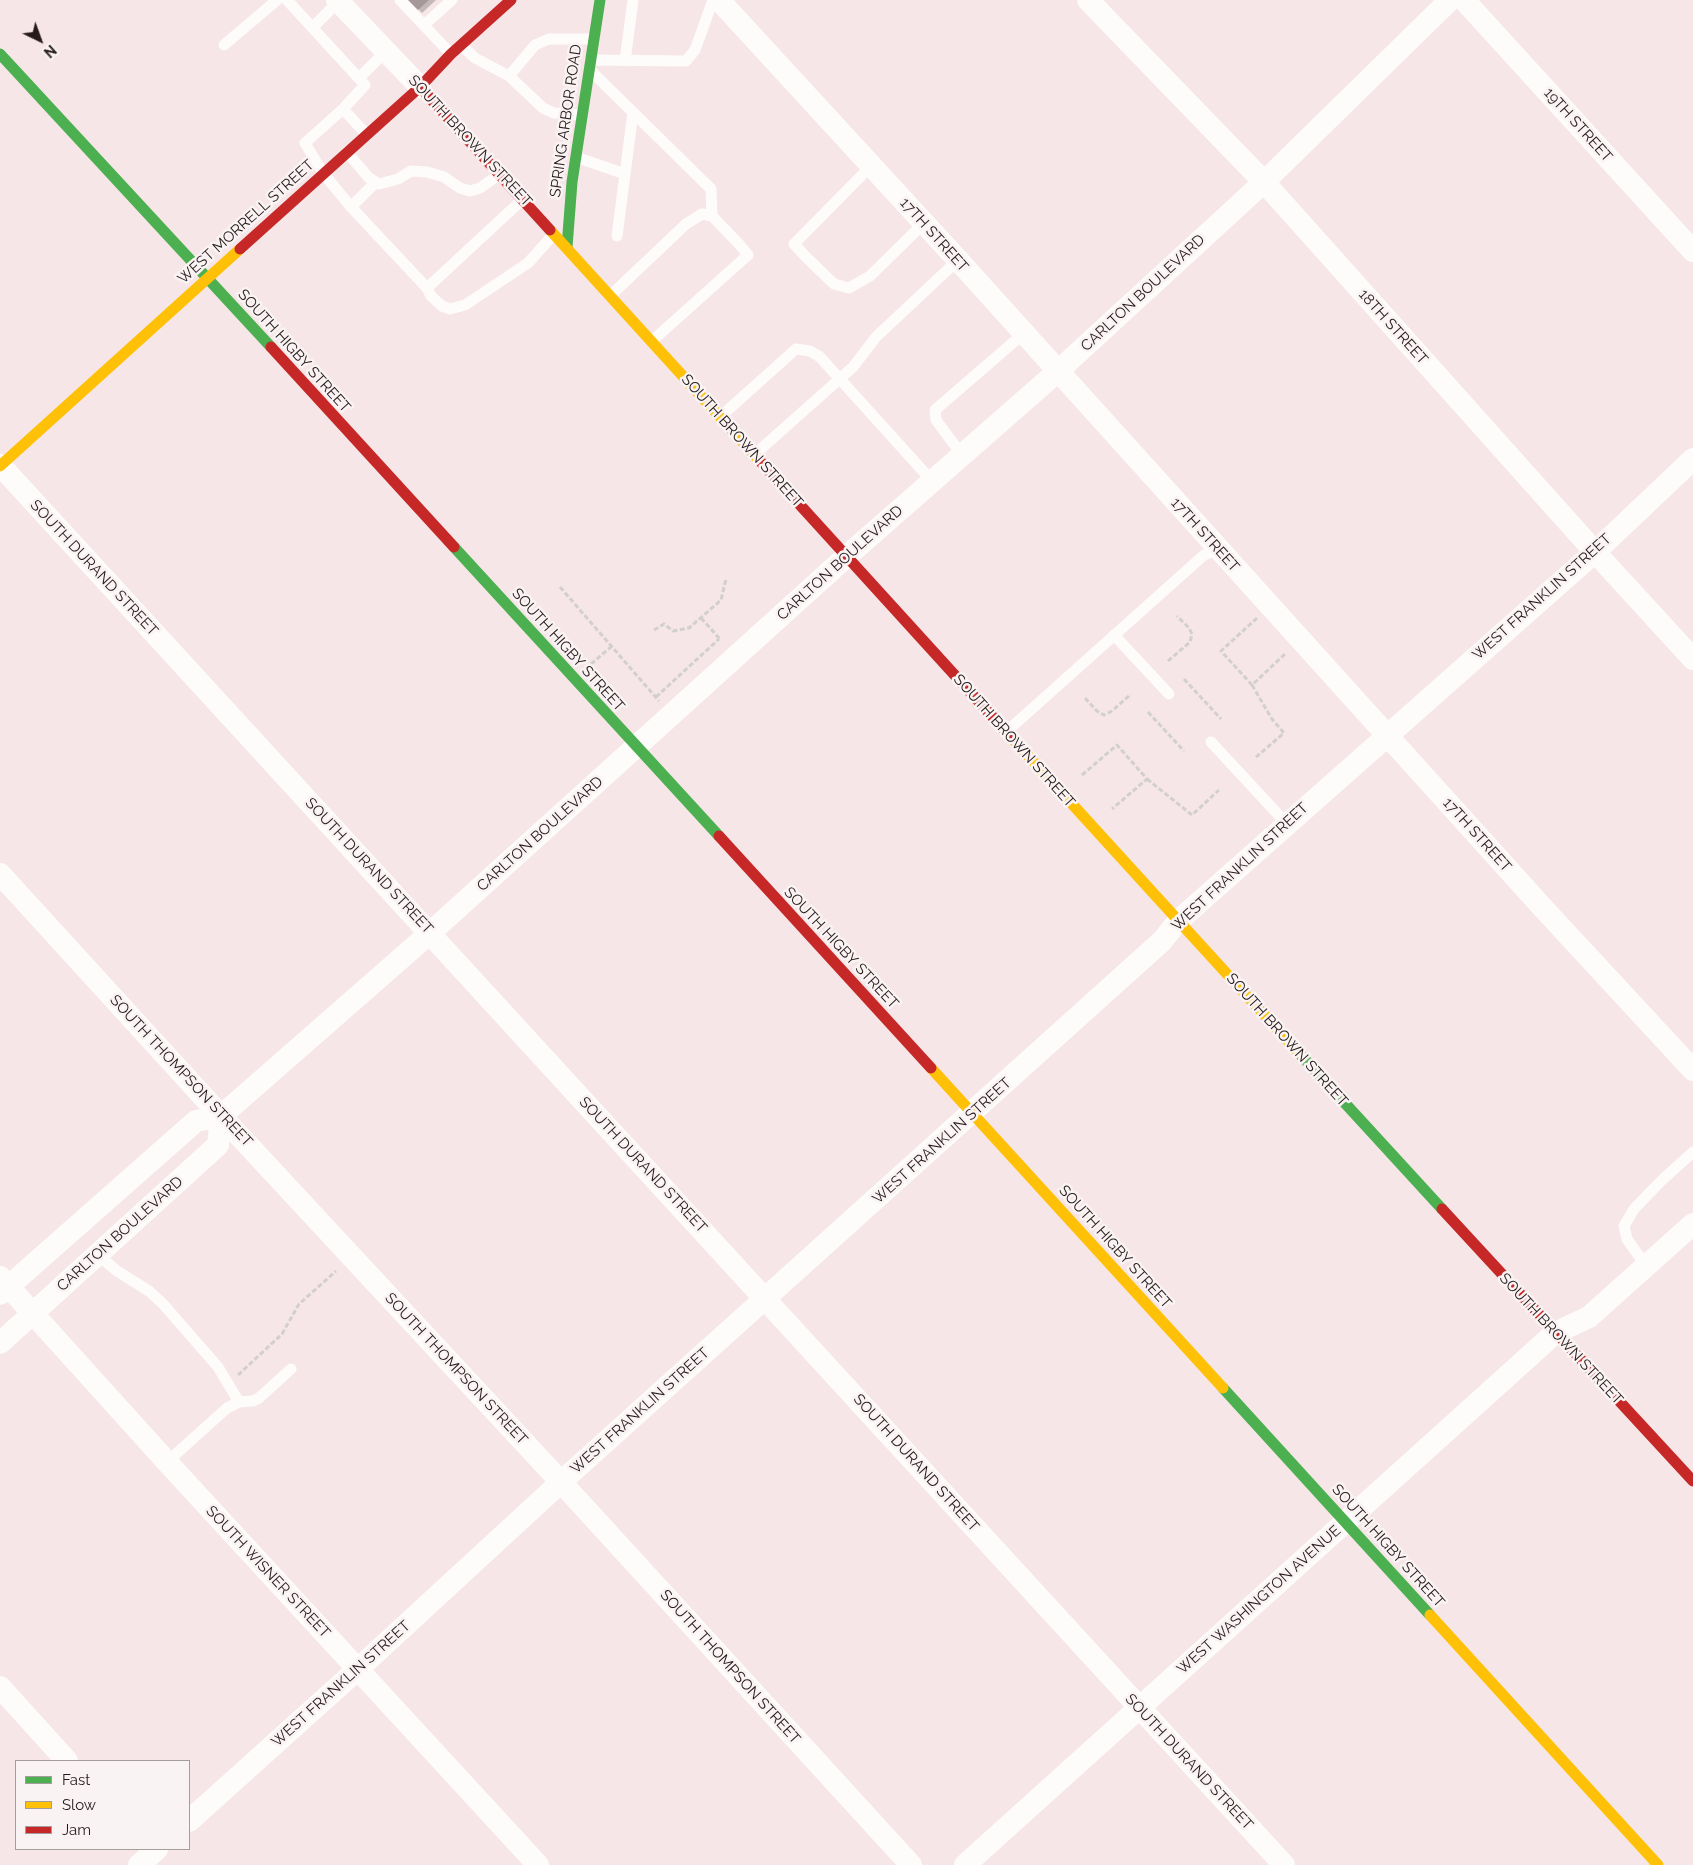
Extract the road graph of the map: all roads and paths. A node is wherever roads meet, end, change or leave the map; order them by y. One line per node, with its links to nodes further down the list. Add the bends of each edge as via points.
1 (277, 0): 18 (lane)
2 (287, 0): 15 (lane)
3 (400, 0): 14 (lane)
4 (452, 0): 14 (lane)
5 (511, 0): 17 (street, WEST MORRELL STREET)
6 (600, 0): 16 (street, SPRING ARBOR ROAD)
7 (634, 0): 22 (lane)
8 (714, 0): 22 (lane, via 695,50 686,60)
9 (719, 0): 33 (street, 17TH STREET)
10 (1088, 0): 38 (street, 18TH STREET)
11 (1450, 0): 38 (street, CARLTON BOULEVARD)
12 (1464, 0): 46 (street, 19TH STREET)
13 (338, 1): 15 (lane); 19 (street, SOUTH BROWN STREET)
14 (424, 26): 21 (lane)
15 (313, 28): 25 (lane)
16 (592, 39): 23 (street, SPRING ARBOR ROAD); 24 (lane, via 549,39 535,45)
17 (461, 45): 21 (street, WEST MORRELL STREET); 24 (lane, via 475,58)
18 (224, 46)
19 (386, 51): 25 (lane); 26 (street, SOUTH BROWN STREET)
20 (0, 54): 48 (street, SOUTH HIGBY STREET)
21 (451, 54): 26 (street, WEST MORRELL STREET)
22 (625, 61): 23 (lane)
23 (589, 65): 28 (lane); 29 (street, SPRING ARBOR ROAD)
24 (509, 76): 29 (lane, via 543,108 554,113)
25 (359, 78): 27 (lane, via 365,85)
26 (420, 87): 30 (street, WEST MORRELL STREET); 35 (street, SOUTH BROWN STREET)
27 (343, 109): 30 (lane); 34 (lane, via 304,143)
28 (633, 112): 36 (lane); 41 (lane, via 711,189)
29 (582, 115): 32 (street, SPRING ARBOR ROAD)
30 (367, 135): 31 (street, WEST MORRELL STREET)
31 (347, 152): 34 (street, WEST MORRELL STREET); 37 (lane)
32 (576, 157): 36 (lane); 45 (street, SPRING ARBOR ROAD)
33 (871, 166): 42 (street, 17TH STREET); 42 (lane, via 794,244 834,284 849,288 870,276)
34 (323, 173): 40 (lane); 48 (street, WEST MORRELL STREET)
35 (500, 174): 37 (lane, via 470,191 427,172 411,171 398,179); 39 (street, SOUTH BROWN STREET)
36 (625, 174): 44 (lane)
37 (376, 182): 40 (lane)
38 (1264, 182): 53 (street, CARLTON BOULEVARD); 62 (street, 18TH STREET)
39 (523, 199): 43 (street, SOUTH BROWN STREET); 49 (lane)
40 (351, 207): 49 (lane)
41 (712, 216): 50 (lane, via 702,214 686,224); 52 (lane, via 748,255)
42 (924, 223): 47 (street, 17TH STREET)
43 (554, 234): 45 (street, SOUTH BROWN STREET); 49 (lane, via 528,263 465,304 450,308 442,306)
44 (617, 236)
45 (567, 247): 50 (street, SOUTH BROWN STREET)
46 (1693, 251)
47 (958, 260): 51 (street, 17TH STREET); 54 (lane, via 876,337)
48 (207, 277): 59 (street, WEST MORRELL STREET); 90 (street, SOUTH HIGBY STREET)
49 (427, 288)
50 (611, 295): 52 (street, SOUTH BROWN STREET)
51 (1023, 334): 53 (street, 17TH STREET); 57 (lane, via 935,410 936,420)
52 (652, 341): 55 (street, SOUTH BROWN STREET)
53 (1057, 372): 57 (street, CARLTON BOULEVARD); 61 (street, 17TH STREET)
54 (840, 380): 55 (lane, via 820,357 796,348); 56 (lane); 60 (lane)
55 (720, 417): 56 (street, SOUTH BROWN STREET)
56 (754, 455): 63 (street, SOUTH BROWN STREET)
57 (962, 455): 60 (street, CARLTON BOULEVARD)
58 (1693, 459): 62 (street, WEST FRANKLIN STREET)
59 (0, 466): 100 (street, SOUTH DURAND STREET)
60 (932, 481): 63 (street, CARLTON BOULEVARD)
61 (1218, 549): 70 (lane, via 1204,555); 88 (street, 17TH STREET)
62 (1594, 552): 75 (street, 18TH STREET); 88 (street, WEST FRANKLIN STREET)
63 (847, 556): 87 (street, SOUTH BROWN STREET); 90 (street, CARLTON BOULEVARD)
64 (726, 580): 68 (path, via 721,600)
65 (560, 587): 73 (path)
66 (1177, 616): 76 (path, via 1192,634 1190,642)
67 (1259, 616): 79 (path, via 1221,651)
68 (700, 618): 69 (path, via 689,628 672,631 664,624); 71 (path)
69 (654, 630)
70 (1114, 635): 81 (lane); 87 (lane)
71 (720, 639): 72 (path); 82 (path)
72 (725, 645)
73 (612, 646): 77 (path); 82 (path)
74 (1290, 649): 79 (path)
75 (1693, 659)
76 (1168, 661)
77 (591, 664)
78 (1184, 679): 86 (path)
79 (1252, 685): 92 (path, via 1272,719 1284,732)
80 (1131, 694): 83 (path, via 1104,714 1097,712)
81 (1169, 694)
82 (656, 697): 84 (path)
83 (1085, 698)
84 (661, 703)
85 (1148, 712): 91 (path)
86 (1221, 719)
87 (1006, 732): 99 (street, SOUTH BROWN STREET)
88 (1387, 735): 97 (street, WEST FRANKLIN STREET); 101 (street, 17TH STREET)
89 (1211, 742): 97 (lane)
90 (637, 747): 100 (street, CARLTON BOULEVARD); 102 (street, SOUTH HIGBY STREET)
91 (1184, 751)
92 (1256, 757)
93 (1082, 776): 94 (path, via 1117,745)
94 (1147, 779): 95 (path, via 1192,815); 96 (path)
95 (1219, 790)
96 (1112, 809)
97 (1287, 824): 99 (street, WEST FRANKLIN STREET)
98 (0, 874): 103 (street, SOUTH THOMPSON STREET)
99 (1178, 922): 102 (street, WEST FRANKLIN STREET, via 1162,941); 112 (street, SOUTH BROWN STREET)
100 (430, 933): 103 (street, CARLTON BOULEVARD); 110 (street, SOUTH DURAND STREET)
101 (1693, 1070)
102 (972, 1113): 110 (street, WEST FRANKLIN STREET); 120 (street, SOUTH HIGBY STREET)
103 (221, 1116): 106 (street, CARLTON BOULEVARD, via 218,1145); 109 (street, CARLTON BOULEVARD, via 196,1121); 119 (street, SOUTH THOMPSON STREET)
104 (1693, 1152): 107 (lane, via 1634,1209 1624,1226 1627,1239)
105 (1693, 1224): 107 (street, WEST WASHINGTON AVENUE)
106 (98, 1255): 111 (street, CARLTON BOULEVARD); 115 (lane, via 163,1304 218,1367)
107 (1646, 1266): 112 (street, WEST WASHINGTON AVENUE, via 1589,1317)
108 (336, 1271): 115 (path, via 299,1304 282,1334)
109 (3, 1285): 111 (street, SOUTH WISNER STREET)
110 (766, 1299): 119 (street, WEST FRANKLIN STREET); 123 (street, SOUTH DURAND STREET)
111 (34, 1313): 113 (street, CARLTON BOULEVARD); 117 (street, SOUTH WISNER STREET)
112 (1556, 1333): 118 (street, SOUTH BROWN STREET); 120 (street, WEST WASHINGTON AVENUE)
113 (0, 1343)
114 (291, 1369): 116 (lane, via 259,1398)
115 (228, 1385): 116 (lane)
116 (238, 1402): 117 (lane, via 227,1408)
117 (167, 1462): 121 (street, SOUTH WISNER STREET)
118 (1693, 1481)
119 (561, 1482): 121 (street, WEST FRANKLIN STREET); 127 (street, SOUTH THOMPSON STREET)
120 (1345, 1522): 123 (street, WEST WASHINGTON AVENUE); 130 (street, SOUTH HIGBY STREET)
121 (358, 1669): 125 (street, WEST FRANKLIN STREET); 126 (street, SOUTH WISNER STREET)
122 (0, 1687): 124 (street)
123 (1140, 1708): 128 (street, WEST WASHINGTON AVENUE); 129 (street, SOUTH DURAND STREET)
124 (67, 1760)
125 (190, 1820)
126 (538, 1865)
127 (911, 1865)
128 (965, 1865)
129 (1284, 1865)
130 (1658, 1865)

